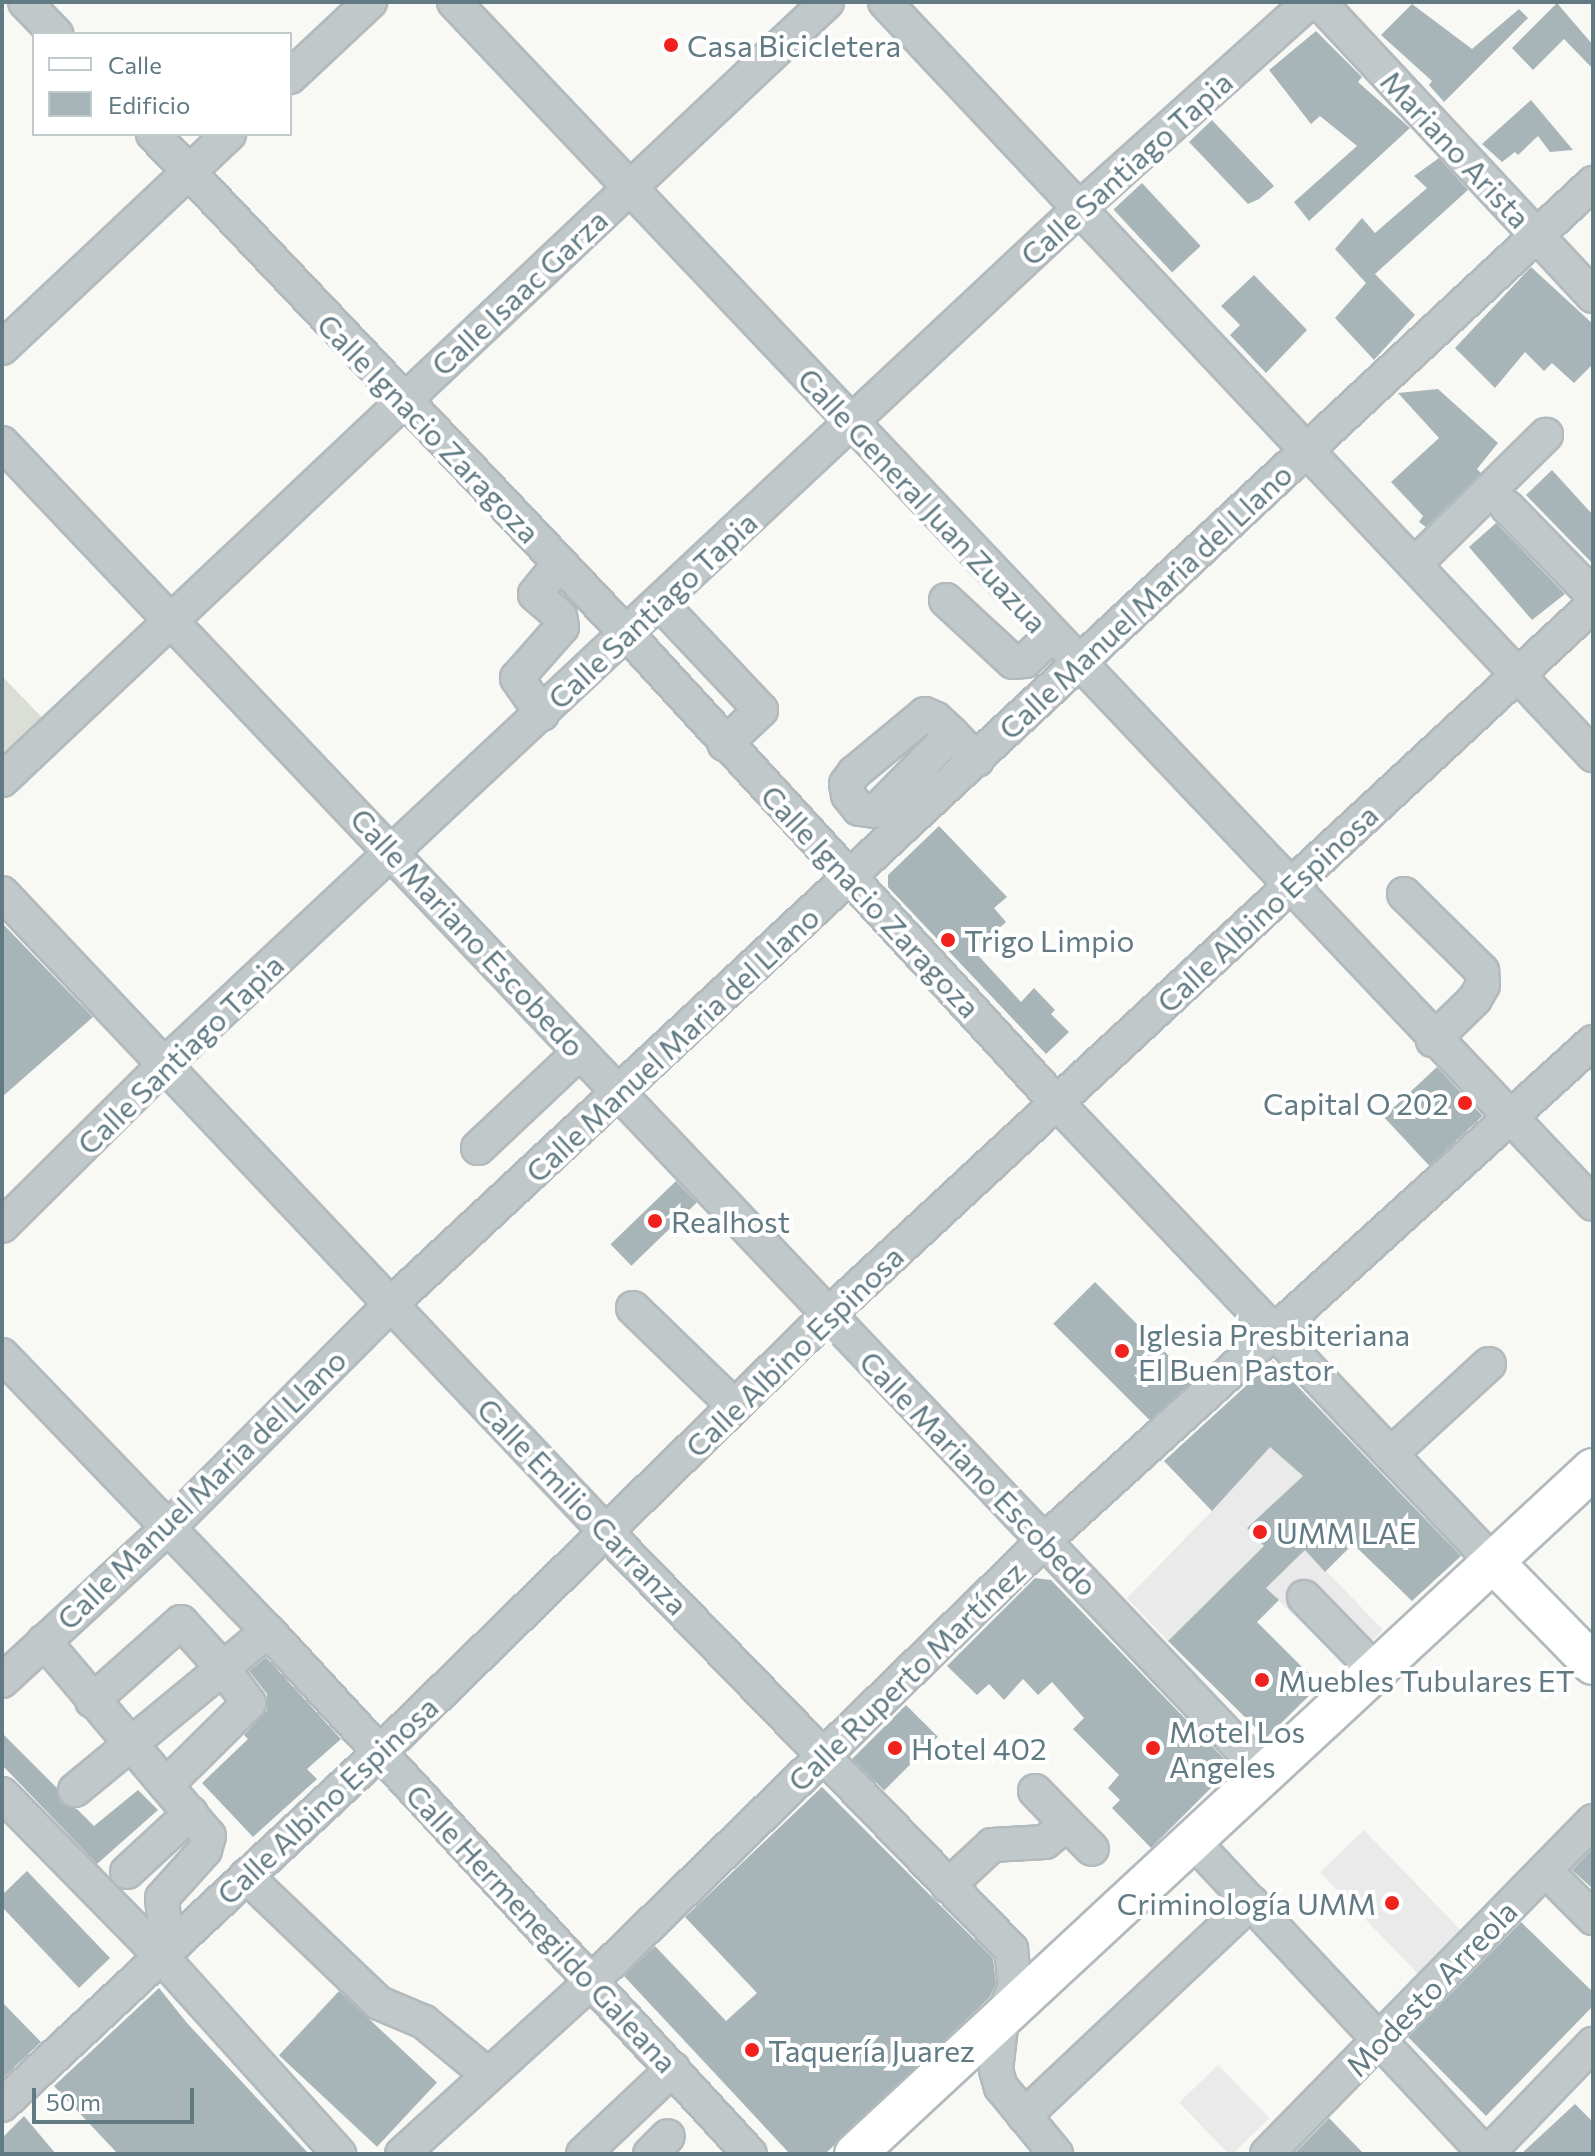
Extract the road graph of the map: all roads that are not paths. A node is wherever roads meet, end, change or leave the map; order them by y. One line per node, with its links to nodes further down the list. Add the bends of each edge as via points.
1 (25, 2): 8 (street)
2 (370, 2): 9 (street)
3 (454, 2): 14 (street, Calle General Juan Zuazua)
4 (827, 2): 14 (street, Calle Isaac Garza)
5 (885, 2): 15 (street)
6 (1309, 2): 15 (street, Calle Santiago Tapia)
7 (1319, 2): 16 (street, Mariano Arista)
8 (54, 32)
9 (292, 75)
10 (155, 136): 12 (street, Calle Ignacio Zaragoza)
11 (227, 136): 12 (street)
12 (189, 171): 18 (street); 19 (street, Calle Ignacio Zaragoza)
13 (1593, 183): 16 (street, Calle Manuel Maria del Llano)
14 (631, 187): 19 (street, Calle Isaac Garza); 20 (street, Calle General Juan Zuazua)
15 (1082, 206): 20 (street, Calle Santiago Tapia); 23 (street)
16 (1536, 235): 17 (street, Mariano Arista); 23 (street, Calle Manuel Maria del Llano)
17 (1593, 296)
18 (2, 348)
19 (402, 403): 25 (street, Calle Ignacio Zaragoza); 31 (street, Calle Isaac Garza)
20 (851, 423): 29 (street, Calle Santiago Tapia); 33 (street, Calle General Juan Zuazua)
21 (1546, 435): 26 (street)
22 (2, 443): 31 (street, Calle Mariano Escobedo)
23 (1306, 450): 26 (street); 34 (street, Calle Manuel Maria del Llano)
24 (1507, 507): 27 (street)
25 (559, 564): 32 (street, Calle Ignacio Zaragoza); 36 (street, via 535,594 560,616 562,627 517,678)
26 (1415, 564): 35 (street)
27 (1593, 595)
28 (946, 600): 33 (street, via 1013,662 1025,661)
29 (660, 603): 32 (street, Calle Santiago Tapia); 37 (street, via 761,710)
30 (1593, 605): 35 (street, Calle Albino Espinosa)
31 (174, 620): 40 (street, Calle Isaac Garza); 42 (street, Calle Mariano Escobedo)
32 (627, 634): 36 (street, Calle Santiago Tapia); 37 (street, Calle Ignacio Zaragoza)
33 (1050, 637): 34 (street, Calle General Juan Zuazua)
34 (1078, 665): 39 (street, Calle Manuel Maria del Llano); 44 (street, Calle General Juan Zuazua)
35 (1518, 675): 38 (street); 44 (street, Calle Albino Espinosa)
36 (542, 714): 42 (street, Calle Santiago Tapia)
37 (725, 744): 41 (street, Calle Ignacio Zaragoza)
38 (1593, 755)
39 (977, 760): 41 (street, via 931,715 919,718 848,781 848,795 859,809); 43 (street, Calle Manuel Maria del Llano)
40 (2, 780)
41 (820, 846): 43 (street, Calle Ignacio Zaragoza)
42 (394, 853): 49 (street, Calle Mariano Escobedo); 50 (street, Calle Santiago Tapia)
43 (851, 879): 51 (street, Calle Manuel Maria del Llano); 52 (street, Calle Ignacio Zaragoza)
44 (1291, 886): 47 (street, Calle General Juan Zuazua); 52 (street, Calle Albino Espinosa)
45 (2, 893): 50 (street, Calle Emilio Carranza)
46 (1404, 894): 47 (street, via 1482,971 1483,985 1475,999)
47 (1433, 1040): 53 (street, Calle General Juan Zuazua)
48 (1593, 1042): 53 (street, Calle Ruperto Martínez)
49 (580, 1052): 51 (street, Calle Mariano Escobedo); 54 (street)
50 (163, 1066): 56 (street, Calle Santiago Tapia); 57 (street, Calle Emilio Carranza)
51 (618, 1092): 57 (street, Calle Manuel Maria del Llano); 59 (street, Calle Mariano Escobedo)
52 (1057, 1103): 59 (street, Calle Albino Espinosa); 60 (street, Calle Ignacio Zaragoza)
53 (1509, 1120): 55 (street, Calle General Juan Zuazua); 60 (street, Calle Ruperto Martínez)
54 (478, 1148)
55 (1593, 1204)
56 (2, 1226)
57 (391, 1304): 66 (street, Calle Manuel Maria del Llano); 67 (street, Calle Emilio Carranza)
58 (633, 1308): 63 (street)
59 (829, 1314): 63 (street, Calle Albino Espinosa); 68 (street, Calle Mariano Escobedo)
60 (1274, 1332): 64 (street, Calle Ignacio Zaragoza); 68 (street, Calle Ruperto Martínez)
61 (2, 1355): 66 (street, Calle Hermenegildo Galeana)
62 (1489, 1364): 64 (street)
63 (734, 1406): 67 (street, Calle Albino Espinosa)
64 (1391, 1454): 69 (street, Calle Ignacio Zaragoza)
65 (1593, 1469): 69 (main road)
66 (167, 1529): 71 (street, Calle Hermenegildo Galeana); 72 (street, Calle Manuel Maria del Llano)
67 (607, 1533): 79 (street, Calle Albino Espinosa); 80 (street, Calle Emilio Carranza)
68 (1044, 1541): 80 (street, Calle Ruperto Martínez); 81 (street, Calle Mariano Escobedo)
69 (1494, 1563): 73 (main road, Calle Ignacio Zaragoza); 75 (main road)
70 (1304, 1597): 75 (street)
71 (268, 1631): 74 (street); 79 (street, Calle Hermenegildo Galeana)
72 (44, 1641): 76 (street, Calle Manuel Maria del Llano); 77 (street)
73 (1593, 1664)
74 (222, 1667): 77 (street, via 189,1614); 78 (street); 82 (street, via 249,1703)
75 (1375, 1670): 81 (main road)
76 (2, 1681)
77 (92, 1701): 78 (street)
78 (128, 1742): 82 (street); 83 (street)
79 (379, 1753): 93 (street, Calle Albino Espinosa); 98 (street, Calle Hermenegildo Galeana)
80 (824, 1756): 94 (street, Calle Emilio Carranza); 98 (street, Calle Ruperto Martínez)
81 (1263, 1772): 89 (main road)
82 (166, 1785): 86 (street)
83 (75, 1790)
84 (1035, 1791): 88 (street)
85 (2, 1794): 97 (street)
86 (191, 1813): 92 (street); 97 (street, via 209,1843 162,1898)
87 (1593, 1821): 91 (street, Modesto Arreola)
88 (1067, 1824): 90 (street); 94 (street, via 1045,1842 992,1845)
89 (1192, 1840): 95 (street); 99 (main road)
90 (1092, 1849)
91 (1545, 1870): 96 (street); 100 (street, Modesto Arreola)
92 (127, 1872)
93 (246, 1876): 97 (street, Calle Albino Espinosa); 103 (street, via 379,2003 424,2022)
94 (948, 1886): 99 (street, Calle Emilio Carranza, via 1011,1949 1015,1985)
95 (1251, 1902): 100 (street); 105 (street)
96 (1593, 1918)
97 (163, 1952): 104 (street, Calle Albino Espinosa); 107 (street)
98 (593, 1980): 102 (street, Calle Hermenegildo Galeana); 103 (street, Calle Ruperto Martínez)
99 (1002, 2019): 105 (street, Calle Emilio Carranza, via 996,2070); 111 (main road)
100 (1379, 2041): 106 (street); 113 (street, Modesto Arreola)
101 (1593, 2044): 106 (street)
102 (673, 2069): 109 (street); 110 (street, Calle Hermenegildo Galeana)
103 (488, 2075): 108 (street, Calle Ruperto Martínez)
104 (2, 2105)
105 (1024, 2116): 112 (street, Calle Emilio Carranza)
106 (1479, 2152)
107 (339, 2154)
108 (402, 2154)
109 (583, 2154)
110 (750, 2154)
111 (855, 2154)
112 (1056, 2154)
113 (1267, 2154)

